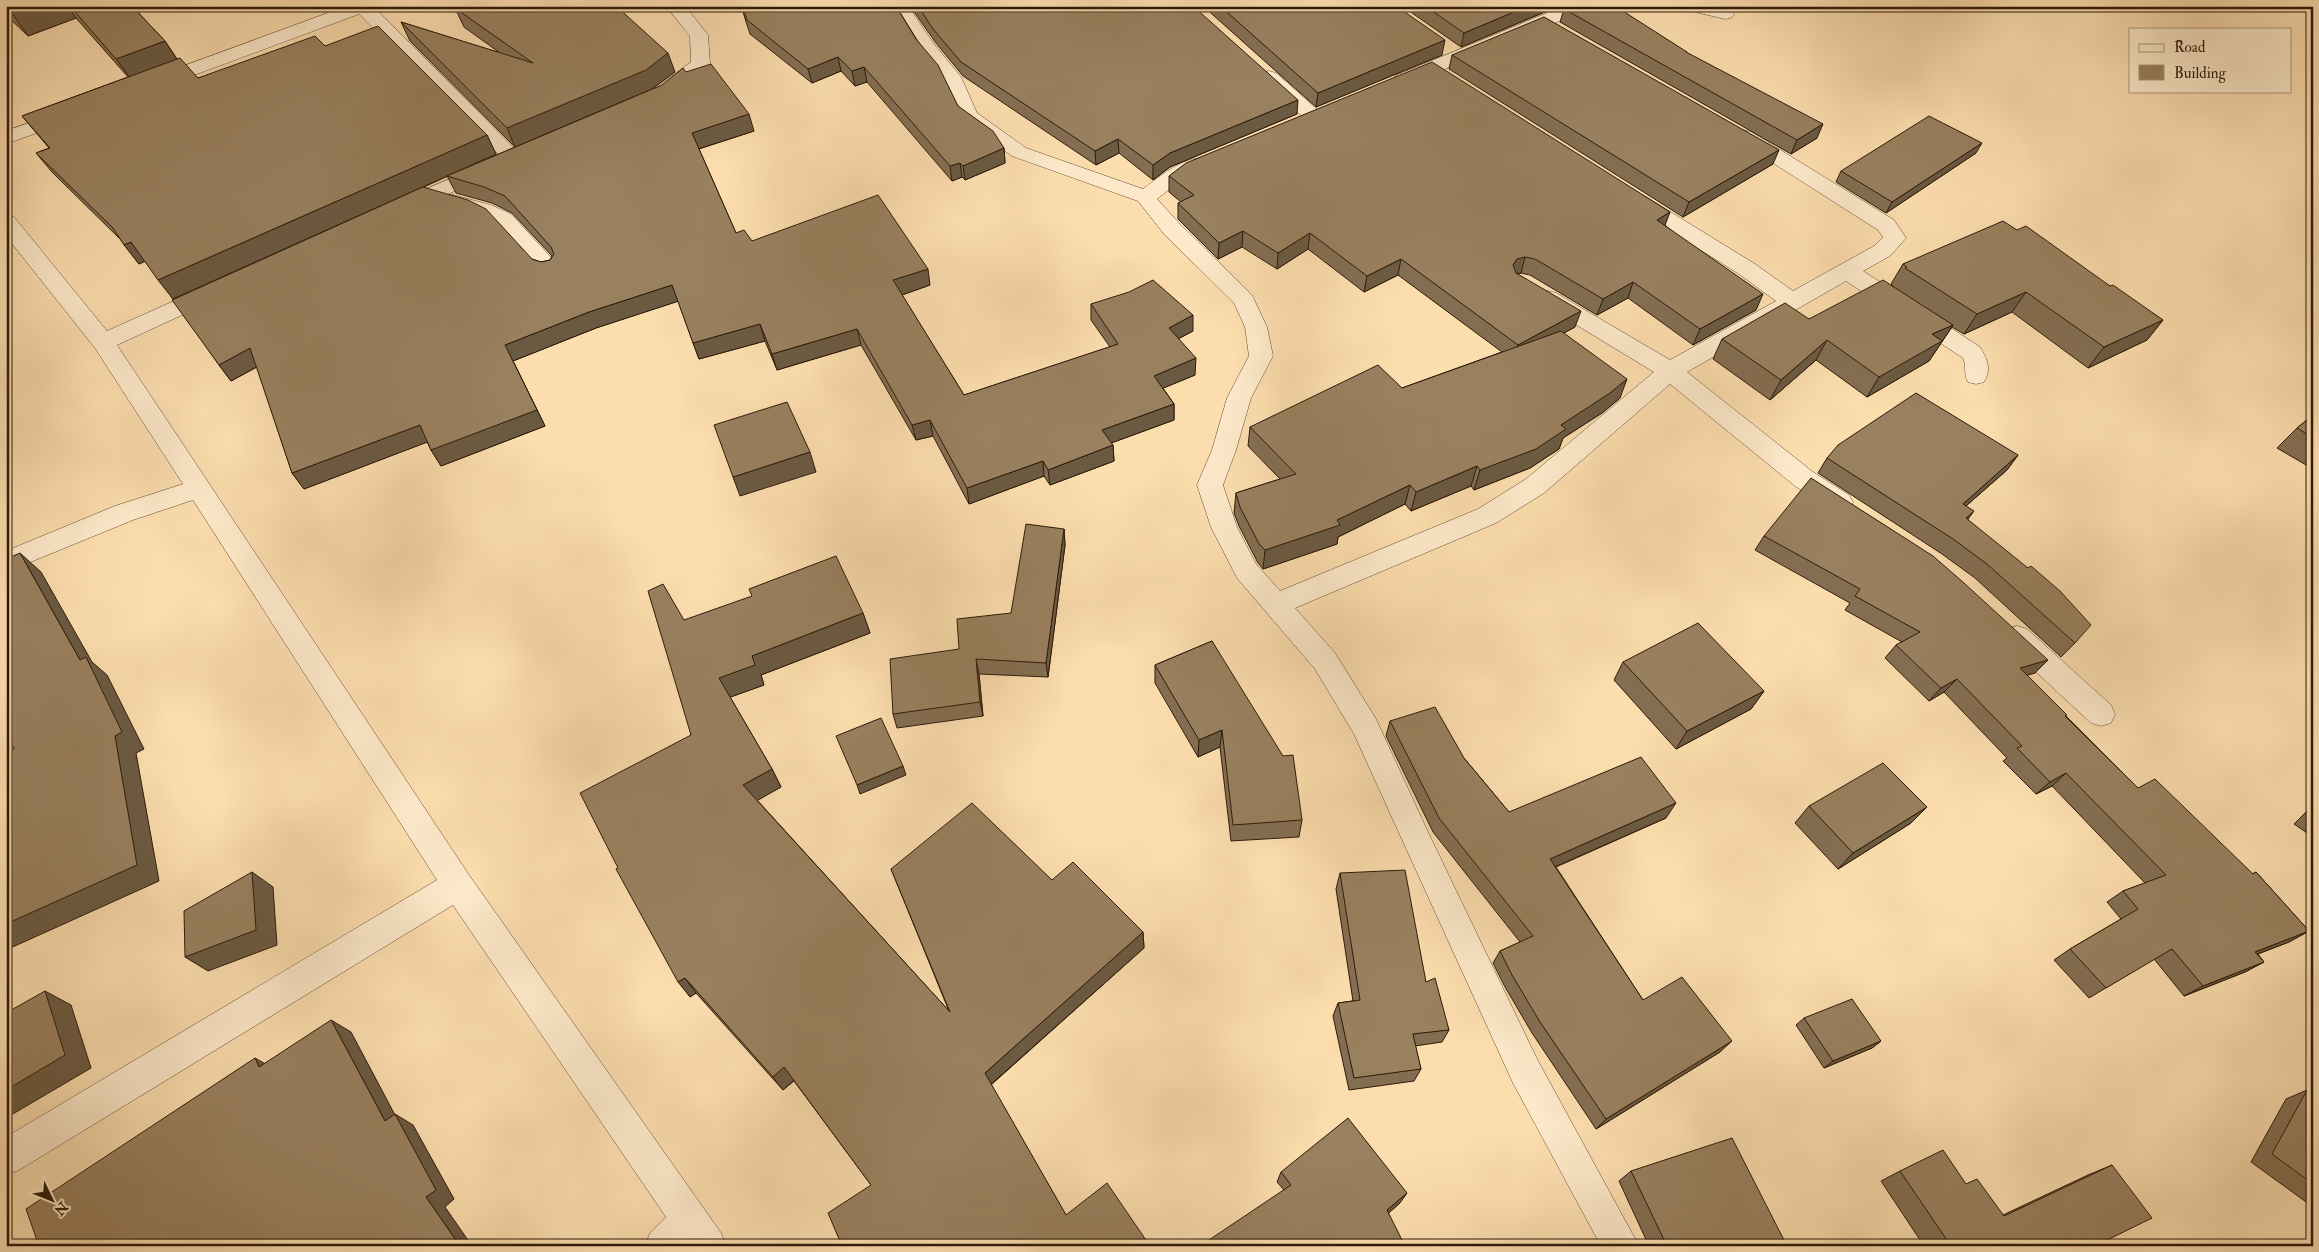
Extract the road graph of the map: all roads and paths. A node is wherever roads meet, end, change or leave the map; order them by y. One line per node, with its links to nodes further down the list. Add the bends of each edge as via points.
1 (362, 6): 10 (street); 19 (street, via 520,154)
2 (675, 6): 12 (street, via 699,35 701,64 660,95)
3 (899, 6): 20 (street, via 951,77 969,116 1019,152)
4 (1580, 6): 7 (street)
5 (1693, 6): 6 (street)
6 (1725, 14)
7 (1542, 22): 8 (street); 11 (street, via 1452,51 1439,74)
8 (1568, 37)
9 (1254, 64): 14 (street)
10 (141, 88)
11 (1376, 90)
12 (642, 102)
13 (86, 108): 16 (street)
14 (1311, 117)
15 (1729, 128): 24 (street, via 1886,225 1895,238 1882,251)
16 (6, 138)
17 (1221, 155): 20 (street, via 1178,173)
18 (1618, 188): 27 (street, via 1747,269)
19 (430, 194): 21 (street); 23 (street, via 503,219)
20 (1146, 197): 34 (street, via 1172,229 1244,300 1256,327 1261,356 1239,398 1210,485 1224,527 1246,572)
21 (385, 215)
22 (6, 222): 28 (street)
23 (549, 269)
24 (1847, 271): 27 (street); 30 (street, via 1972,353 1977,362)
25 (230, 285): 28 (street)
26 (1529, 287): 29 (street)
27 (1793, 302): 29 (street)
28 (103, 342): 31 (street)
29 (1670, 371): 32 (street, via 1804,479); 34 (street, via 1535,486 1487,516)
30 (1976, 376)
31 (198, 489): 33 (street, via 124,513); 37 (street)
32 (1862, 516)
33 (6, 562)
34 (1276, 604): 41 (street, via 1325,661 1366,728 1525,1071)
35 (2000, 622): 36 (street)
36 (2101, 714)
37 (458, 884): 38 (street); 39 (street)
38 (6, 1158)
39 (699, 1233): 40 (street)
40 (663, 1246)
41 (1621, 1246)

